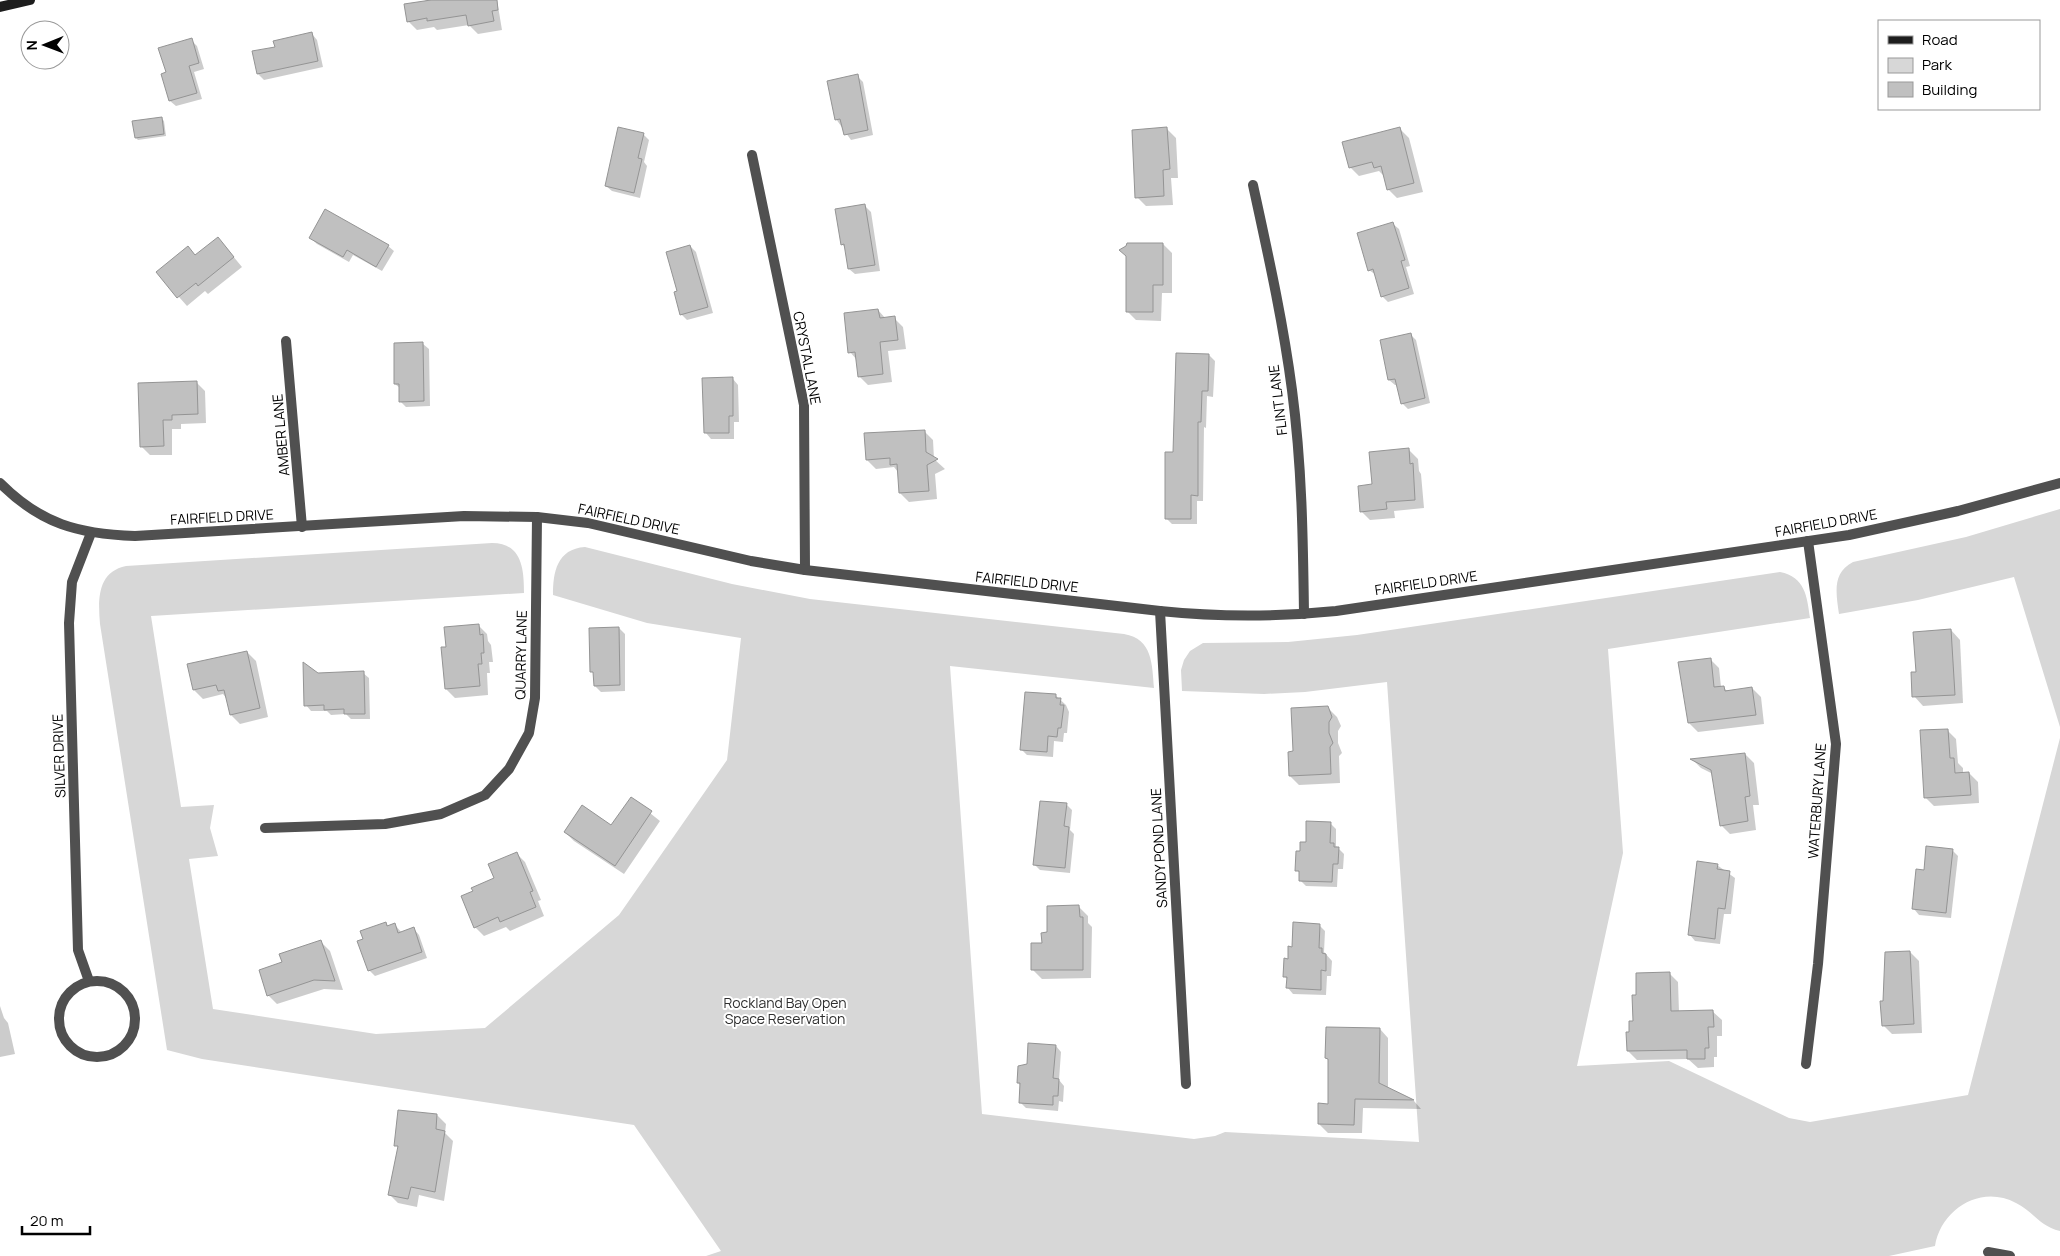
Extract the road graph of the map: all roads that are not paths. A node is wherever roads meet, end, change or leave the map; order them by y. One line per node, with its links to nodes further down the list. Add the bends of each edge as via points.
1 (30, 0): 2 (main road)
2 (0, 7)
3 (752, 155): 12 (street, CRYSTAL LANE, via 804,405)
4 (1252, 186): 14 (street, FLINT LANE, via 1279,306 1292,391 1303,504)
5 (286, 341): 9 (street, AMBER LANE)
6 (0, 483): 10 (street, FAIRFIELD DRIVE, via 46,519)
7 (2060, 483): 11 (street, FAIRFIELD DRIVE, via 1949,514)
8 (537, 517): 9 (street, FAIRFIELD DRIVE, via 464,516); 12 (street, FAIRFIELD DRIVE, via 588,523); 15 (street, QUARRY LANE, via 535,698 529,733 509,769 485,795 441,814 385,824)
9 (302, 527): 10 (street, FAIRFIELD DRIVE, via 135,536)
10 (91, 533): 16 (street, SILVER DRIVE, via 72,582 69,623 78,950)
11 (1808, 541): 14 (street, FAIRFIELD DRIVE); 17 (street, WATERBURY LANE, via 1836,744 1818,964)
12 (805, 570): 13 (street, FAIRFIELD DRIVE)
13 (1160, 611): 14 (street, FAIRFIELD DRIVE, via 1203,615); 18 (street, SANDY POND LANE)
14 (1304, 614)
15 (266, 828)
16 (89, 981): 16 (street, via 65,998 59,1027 67,1042 81,1054 105,1056 116,1052 128,1039 134,1011 130,999 112,984)
17 (1806, 1064)
18 (1186, 1084)
19 (1988, 1252): 20 (street)
20 (2010, 1256)

